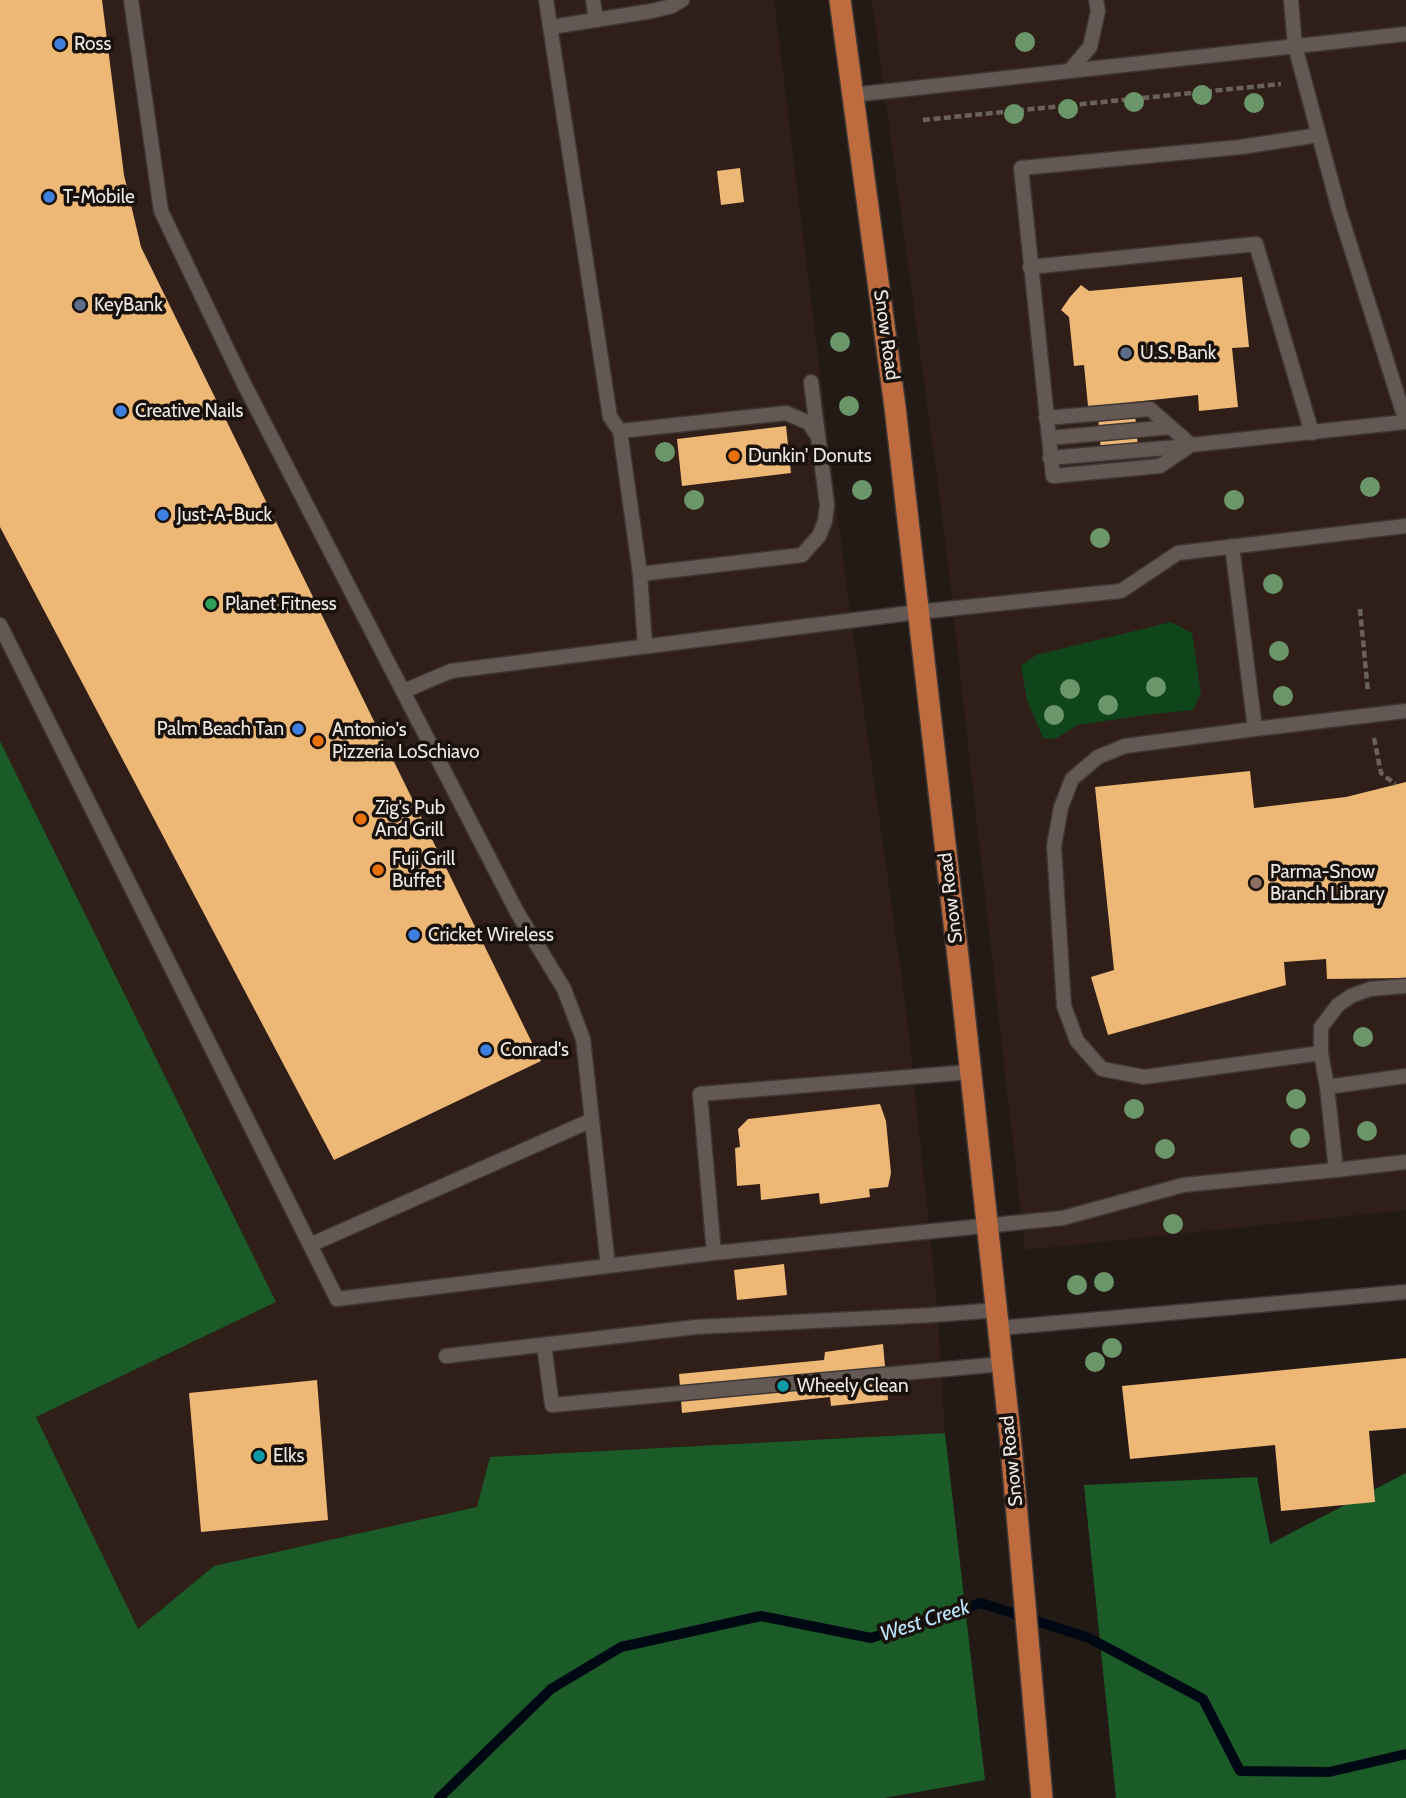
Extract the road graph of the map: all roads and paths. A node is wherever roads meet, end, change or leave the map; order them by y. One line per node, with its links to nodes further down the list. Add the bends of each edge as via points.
1 (131, 0): 33 (lane, via 161,211 243,382)
2 (547, 0): 9 (lane)
3 (593, 0): 8 (lane)
4 (682, 0): 8 (lane, via 672,6)
5 (840, 0): 14 (main road, Snow Road)
6 (1097, 0): 12 (lane, via 1090,47)
7 (1291, 0): 11 (lane)
8 (596, 20): 9 (lane)
9 (551, 27): 22 (lane, via 610,417)
10 (1406, 34): 11 (lane)
11 (1295, 46): 12 (lane); 13 (lane)
12 (1071, 69): 14 (lane)
13 (1305, 82): 15 (path); 16 (lane)
14 (852, 95): 30 (main road, Snow Road)
15 (923, 120)
16 (1319, 135): 17 (lane, via 1021,168); 20 (lane)
17 (1030, 267): 19 (lane); 23 (lane, via 1256,244)
18 (811, 382): 24 (lane)
19 (1046, 418): 21 (lane, via 1150,409); 25 (lane)
20 (1405, 422): 23 (lane)
21 (1171, 427): 25 (lane); 26 (lane)
22 (620, 431): 24 (lane, via 786,413 809,423); 29 (lane)
23 (1311, 433): 26 (lane)
24 (818, 436): 29 (lane, via 825,521 802,555)
25 (1049, 438): 26 (lane, via 1053,476 1160,466)
26 (1191, 445)
27 (1406, 526): 28 (lane)
28 (1232, 546): 30 (lane, via 1178,553 1121,591); 35 (lane)
29 (640, 574): 32 (lane)
30 (918, 612): 32 (lane); 38 (main road, Snow Road)
31 (0, 625): 45 (lane)
32 (645, 646): 33 (lane, via 451,671)
33 (404, 691): 41 (lane, via 517,912 564,989 583,1039)
34 (1406, 711): 35 (lane)
35 (1255, 729): 37 (lane, via 1125,746 1098,757 1072,779 1060,807 1054,846 1064,1006 1076,1041 1102,1069 1144,1077)
36 (1406, 986): 37 (lane, via 1370,989 1338,1005 1321,1027)
37 (1321, 1053): 40 (lane)
38 (970, 1072): 44 (main road, Snow Road); 46 (lane, via 700,1094)
39 (1406, 1076): 40 (lane)
40 (1327, 1087): 43 (lane)
41 (592, 1120): 45 (lane); 47 (lane)
42 (1406, 1162): 43 (lane)
43 (1336, 1170): 44 (lane, via 1183,1185 1063,1218)
44 (988, 1227): 46 (lane); 49 (main road, Snow Road)
45 (310, 1245): 47 (lane, via 337,1299)
46 (714, 1253): 47 (lane)
47 (608, 1266)
48 (1406, 1292): 49 (lane)
49 (998, 1319): 50 (lane, via 932,1315 696,1327); 52 (main road, Snow Road)
50 (544, 1345): 51 (lane); 52 (lane, via 552,1405)
51 (446, 1356)
52 (1002, 1364): 53 (main road, Snow Road)
53 (1042, 1798)

